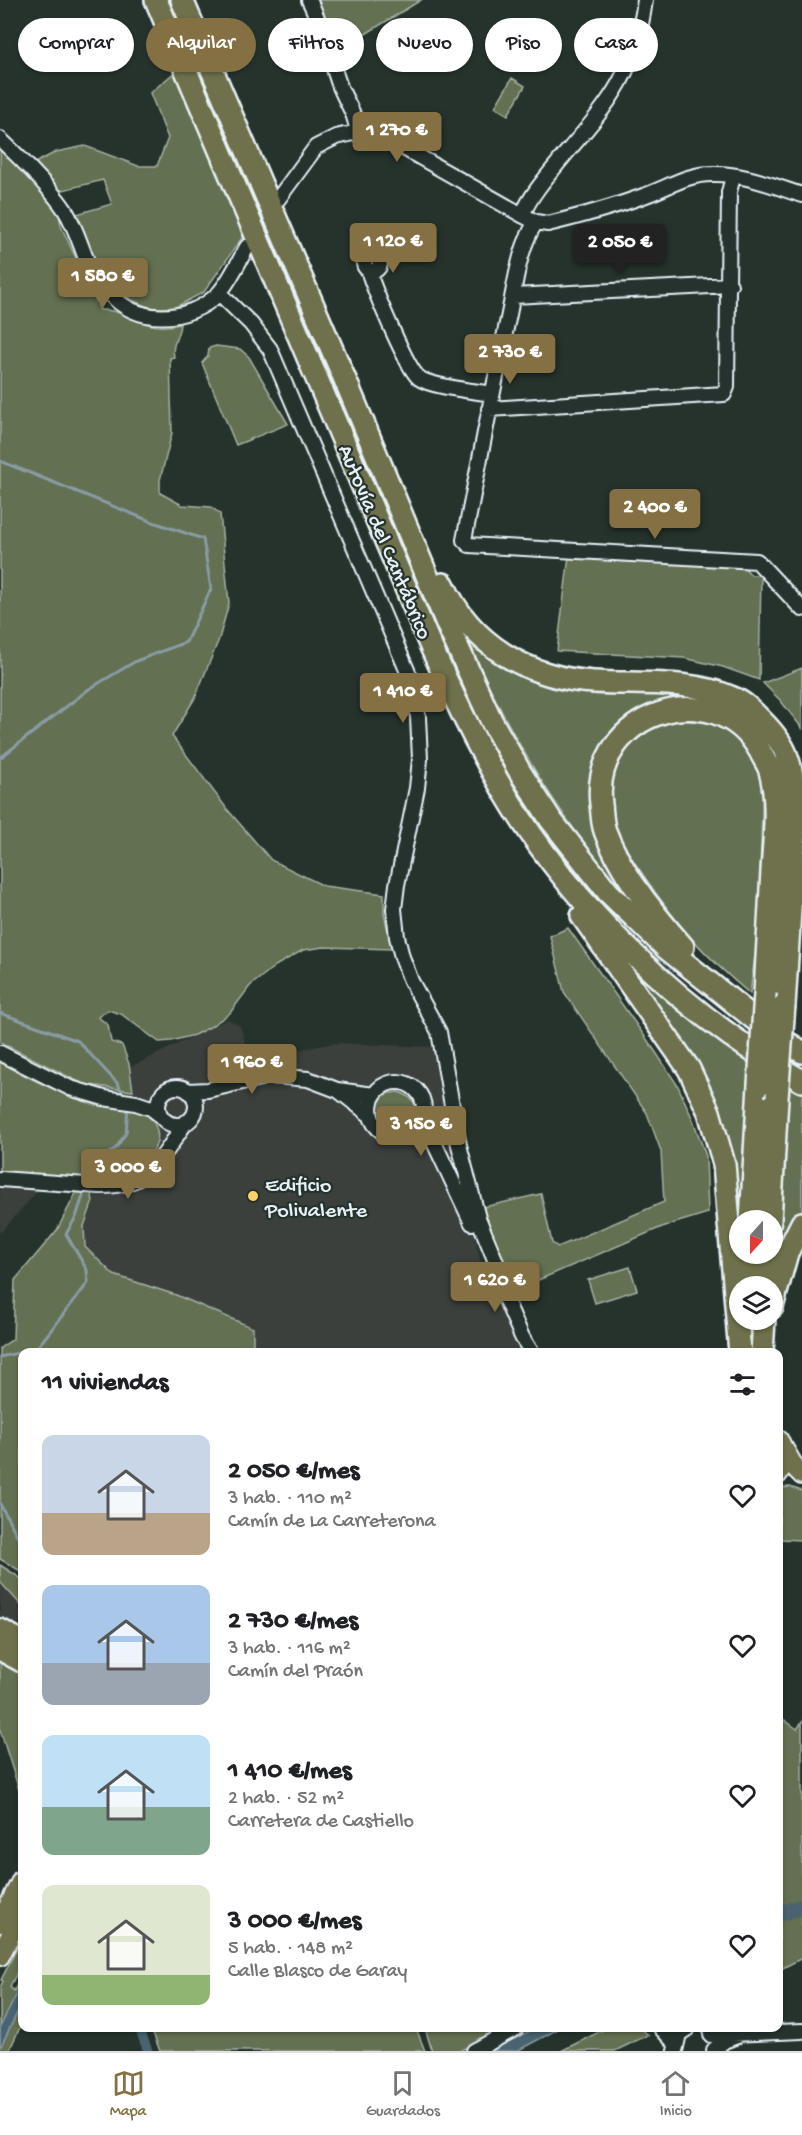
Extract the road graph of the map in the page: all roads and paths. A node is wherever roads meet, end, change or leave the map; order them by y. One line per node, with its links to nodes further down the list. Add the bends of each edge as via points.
1 (156, 0): 21 (highway, Autovía del Cantábrico)
2 (182, 0): 17 (highway, Autovía del Cantábrico)
3 (309, 0): 5 (street, via 357,123)
4 (645, 0): 10 (street, via 628,69 605,106 530,197)
5 (357, 132): 9 (street, via 316,147); 10 (street, via 386,138)
6 (0, 139): 15 (street, via 64,208 88,263 109,294 130,310 152,317 172,317 200,308)
7 (734, 177): 8 (street); 11 (street, via 713,174 686,178 638,198 548,224); 14 (street, via 729,192)
8 (802, 195)
9 (278, 199)
10 (522, 215): 11 (street)
11 (536, 222): 16 (street, via 523,250)
12 (247, 247): 15 (street)
13 (370, 271): 18 (street, via 414,373 427,382)
14 (730, 285): 16 (street); 19 (street, via 724,394)
15 (219, 293): 38 (street, via 270,349 410,677 418,717 420,759 397,885 397,937 411,981 439,1032)
16 (513, 297): 18 (street)
17 (318, 321): 22 (highway, Autovía del Cantábrico, via 448,627 520,772 551,820 608,892 666,948); 42 (highway, bridge, via 354,387 450,599 470,627 494,650 531,669 562,678 670,684 734,698 770,728 787,756 795,789 795,832)
18 (492, 394): 19 (street)
19 (489, 409): 20 (street, via 464,540 469,545 757,561)
20 (802, 609)
21 (428, 639): 25 (highway, Autovía del Cantábrico, via 464,720 503,790 573,887 658,978 748,1049); 50 (highway, via 458,723 494,790 688,1069 709,1112 724,1164)
22 (749, 1013): 23 (highway, Autovía del Cantábrico); 41 (highway, bridge, via 659,920 604,829 599,788 606,757 636,723 667,710 702,708 730,718 752,738 770,769 776,806)
23 (802, 1052)
24 (0, 1053): 31 (street, via 69,1088)
25 (802, 1081)
26 (228, 1086): 27 (street, via 269,1076 308,1080); 28 (street); 32 (street)
27 (337, 1089): 29 (street); 33 (street)
28 (188, 1091): 30 (street, via 172,1087); 32 (street)
29 (374, 1095): 33 (street); 36 (street, via 386,1085 398,1082 417,1090 425,1110)
30 (161, 1096): 31 (street); 34 (street, via 158,1102)
31 (136, 1103): 34 (street)
32 (195, 1110): 35 (street)
33 (370, 1115): 36 (street, via 388,1135 398,1136)
34 (163, 1118): 35 (street, via 176,1124); 37 (street, via 167,1134)
35 (186, 1122): 37 (street)
36 (419, 1125): 40 (street, via 444,1162)
37 (164, 1154): 39 (street, via 147,1175 130,1184 100,1186)
38 (466, 1172): 40 (street, via 467,1187); 44 (street, via 478,1218 496,1262)
39 (0, 1179)
40 (462, 1199): 44 (street)
41 (752, 1210)
42 (771, 1210)
43 (802, 1223): 45 (highway)
44 (496, 1276): 49 (street)
45 (781, 1276)
46 (743, 1330): 51 (highway)
47 (764, 1330): 52 (highway)
48 (767, 1330): 52 (highway)
49 (529, 1348)
50 (741, 1348)
51 (741, 1348)
52 (763, 1348)
53 (783, 1447): 54 (main road)
54 (802, 1475)
55 (783, 1481): 56 (main road)
56 (802, 1482)
57 (0, 1630): 58 (highway)
58 (18, 1640)
59 (0, 1649): 60 (highway)
60 (18, 1659)
61 (18, 1887): 63 (main road)
62 (18, 1920): 64 (main road)
63 (0, 1923)
64 (0, 1956)
65 (783, 2031): 66 (street)
66 (802, 2031)
67 (509, 2032): 73 (street)
68 (665, 2032): 72 (street)
69 (682, 2032): 72 (street)
70 (708, 2032): 74 (street, via 714,2043)
71 (751, 2032): 74 (street, via 724,2041)
72 (675, 2047)
73 (474, 2051)
74 (713, 2051)

